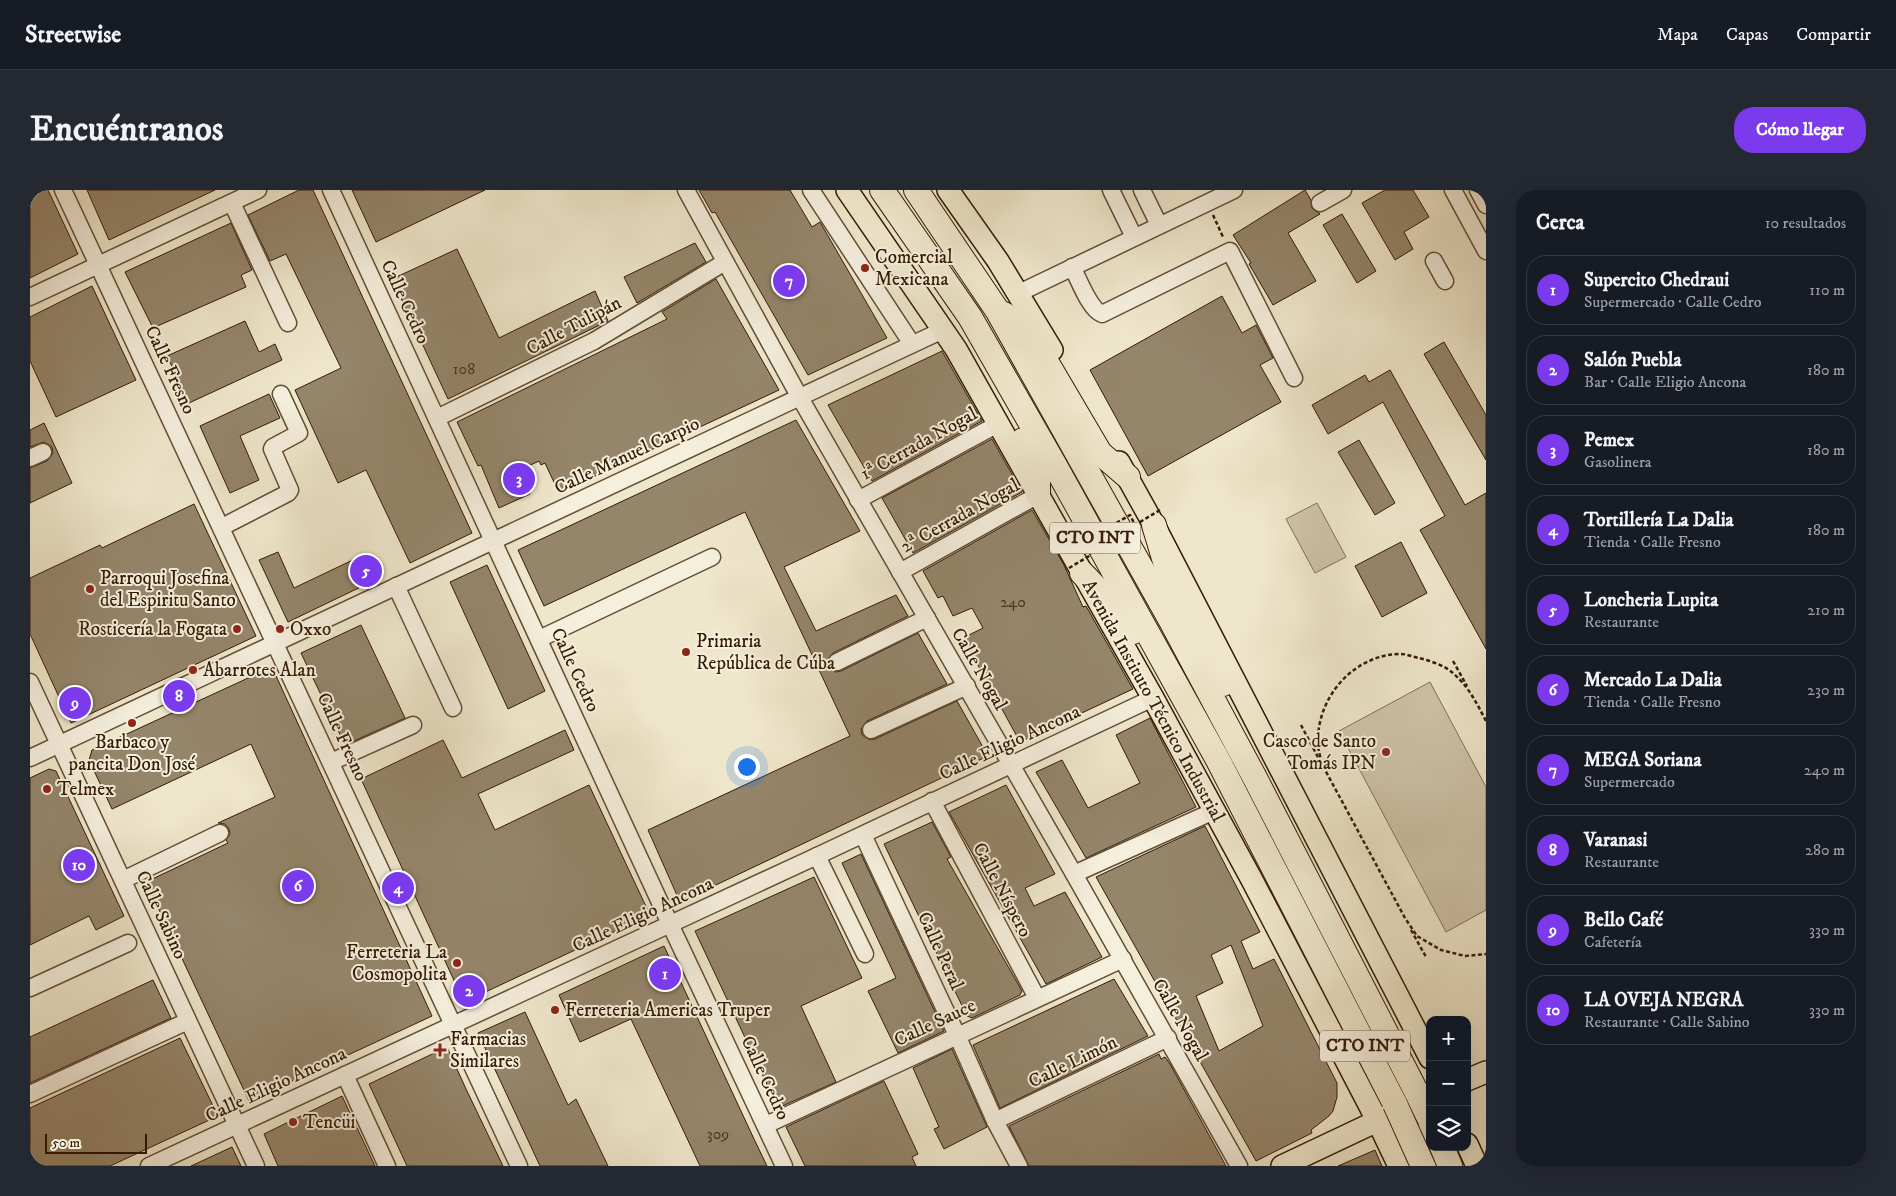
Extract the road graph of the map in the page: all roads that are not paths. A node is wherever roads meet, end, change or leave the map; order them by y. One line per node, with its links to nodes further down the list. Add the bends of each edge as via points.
1 (64, 190): 24 (street, Calle Fresno)
2 (258, 190): 16 (street)
3 (331, 190): 37 (street, Calle Cedro)
4 (686, 190): 23 (street, Calle Nogal)
5 (811, 190): 32 (street)
6 (847, 190): 31 (main road, Avenida Instituto Técnico Industrial / CTO INT)
7 (882, 190): 33 (highway, CTO INT)
8 (916, 190): 29 (highway, CTO INT)
9 (948, 190): 27 (main road, CTO INT)
10 (1111, 190): 20 (street)
11 (1142, 190): 19 (street)
12 (1234, 190): 19 (street)
13 (1343, 190): 17 (street)
14 (1453, 190): 21 (street)
15 (1478, 190): 18 (street)
16 (232, 203): 24 (street); 30 (street)
17 (1320, 203)
18 (1486, 205)
19 (1159, 224): 20 (street)
20 (1134, 237): 25 (street)
21 (1486, 252)
22 (1434, 261): 26 (street)
23 (725, 262): 36 (street, Calle Nogal); 37 (street, Calle Tulipán, via 594,341)
24 (98, 265): 28 (street); 43 (street, Calle Fresno)
25 (1072, 267): 27 (street); 34 (street, via 1096,312 1102,314 1230,251)
26 (1445, 281)
27 (1018, 293): 39 (main road, CTO INT)
28 (30, 297)
29 (997, 310): 39 (highway, via 1030,334 1100,453); 60 (highway, CTO INT)
30 (288, 323)
31 (943, 330): 32 (street, Calle Manuel Carpio); 38 (main road, Avenida Instituto Técnico Industrial / CTO INT)
32 (912, 344): 36 (street, Calle Manuel Carpio)
33 (989, 350): 40 (highway, via 999,396 1038,466); 62 (highway, CTO INT)
34 (1294, 378)
35 (281, 394): 43 (street, via 300,434 272,449 290,490)
36 (799, 396): 41 (street, Calle Nogal); 44 (street, Calle Manuel Carpio)
37 (437, 418): 44 (street, Calle Cedro)
38 (998, 424): 40 (main road, Avenida Instituto Técnico Industrial / CTO INT); 41 (street, 1ª Cerrada Nogal)
39 (1128, 477): 42 (main road, CTO INT)
40 (1038, 495): 46 (main road, Avenida Instituto Técnico Industrial / CTO INT); 47 (street, 2ª Cerrada Nogal)
41 (858, 500): 47 (street, Calle Nogal)
42 (1157, 518): 60 (highway, via 1172,585 1236,709); 82 (main road, CTO INT)
43 (222, 527): 51 (street, Calle Fresno)
44 (492, 541): 48 (street, Calle Manuel Carpio); 50 (street, Calle Cedro)
45 (712, 557): 50 (street)
46 (1076, 570): 55 (main road, Avenida Instituto Técnico Industrial / CTO INT); 62 (highway, via 1125,618 1190,735)
47 (900, 572): 49 (street, Calle Nogal)
48 (396, 586): 51 (street, Calle Manuel Carpio); 56 (street)
49 (927, 618): 52 (street); 54 (street, Calle Nogal)
50 (539, 640): 72 (street, Calle Cedro)
51 (276, 643): 59 (street, Calle Manuel Carpio); 63 (street, Calle Fresno)
52 (837, 662)
53 (30, 682): 59 (street, Calle Sabino)
54 (966, 686): 58 (street); 64 (street, Calle Nogal)
55 (1153, 698): 64 (street, Calle Eligio Ancona); 66 (main road, Avenida Instituto Técnico Industrial / CTO INT)
56 (453, 708)
57 (413, 725): 63 (street)
58 (871, 730)
59 (59, 744): 61 (street, Calle Manuel Carpio); 71 (street, Calle Sabino)
60 (1238, 745): 88 (highway, CTO INT, bridge)
61 (30, 758)
62 (1218, 760): 104 (highway, CTO INT, bridge, via 1395,1104)
63 (331, 762): 79 (street, Calle Fresno)
64 (1011, 765): 65 (street, Calle Eligio Ancona); 70 (street, Calle Nogal)
65 (932, 801): 68 (street, Calle Eligio Ancona); 77 (street, Calle Níspero)
66 (1214, 811): 70 (street); 89 (main road, Avenida Instituto Técnico Industrial / CTO INT)
67 (220, 833): 71 (street)
68 (863, 835): 69 (street, Calle Eligio Ancona); 80 (street, Calle Peral)
69 (817, 856): 72 (street, Calle Eligio Ancona); 74 (street)
70 (1074, 874): 75 (street, Calle Nogal)
71 (123, 880): 78 (street, Calle Sabino)
72 (670, 924): 79 (street, Calle Eligio Ancona); 92 (street, Calle Cedro)
73 (128, 943): 76 (street)
74 (865, 954)
75 (1122, 959): 77 (street, Calle Sauce); 81 (street, Calle Nogal)
76 (30, 988)
77 (1036, 998): 80 (street, Calle Sauce)
78 (188, 1021): 86 (street); 91 (street, Calle Sabino)
79 (454, 1025): 84 (street, Calle Eligio Ancona); 98 (street, Calle Fresno)
80 (957, 1035): 90 (street, Calle Peral); 92 (street, Calle Sauce)
81 (1168, 1038): 90 (street, Calle Limón); 101 (street, Calle Nogal)
82 (1426, 1050)
83 (1486, 1072): 85 (main road)
84 (345, 1075): 91 (street, Calle Eligio Ancona); 97 (street)
85 (1471, 1078)
86 (30, 1094)
87 (1426, 1099): 89 (main road)
88 (1426, 1112)
89 (1378, 1120): 102 (main road); 103 (main road, CTO INT)
90 (995, 1121): 100 (street, Calle Peral)
91 (236, 1125): 95 (street, Calle Eligio Ancona); 96 (street, Calle Sabino)
92 (766, 1125): 99 (street, Calle Cedro)
93 (1444, 1151): 105 (highway)
94 (1470, 1151): 106 (main road)
95 (149, 1166)
96 (256, 1166)
97 (387, 1166)
98 (519, 1166)
99 (784, 1166)
100 (1019, 1166)
101 (1239, 1166)
102 (1282, 1166)
103 (1399, 1166)
104 (1423, 1166)
105 (1450, 1166)
106 (1477, 1166)

